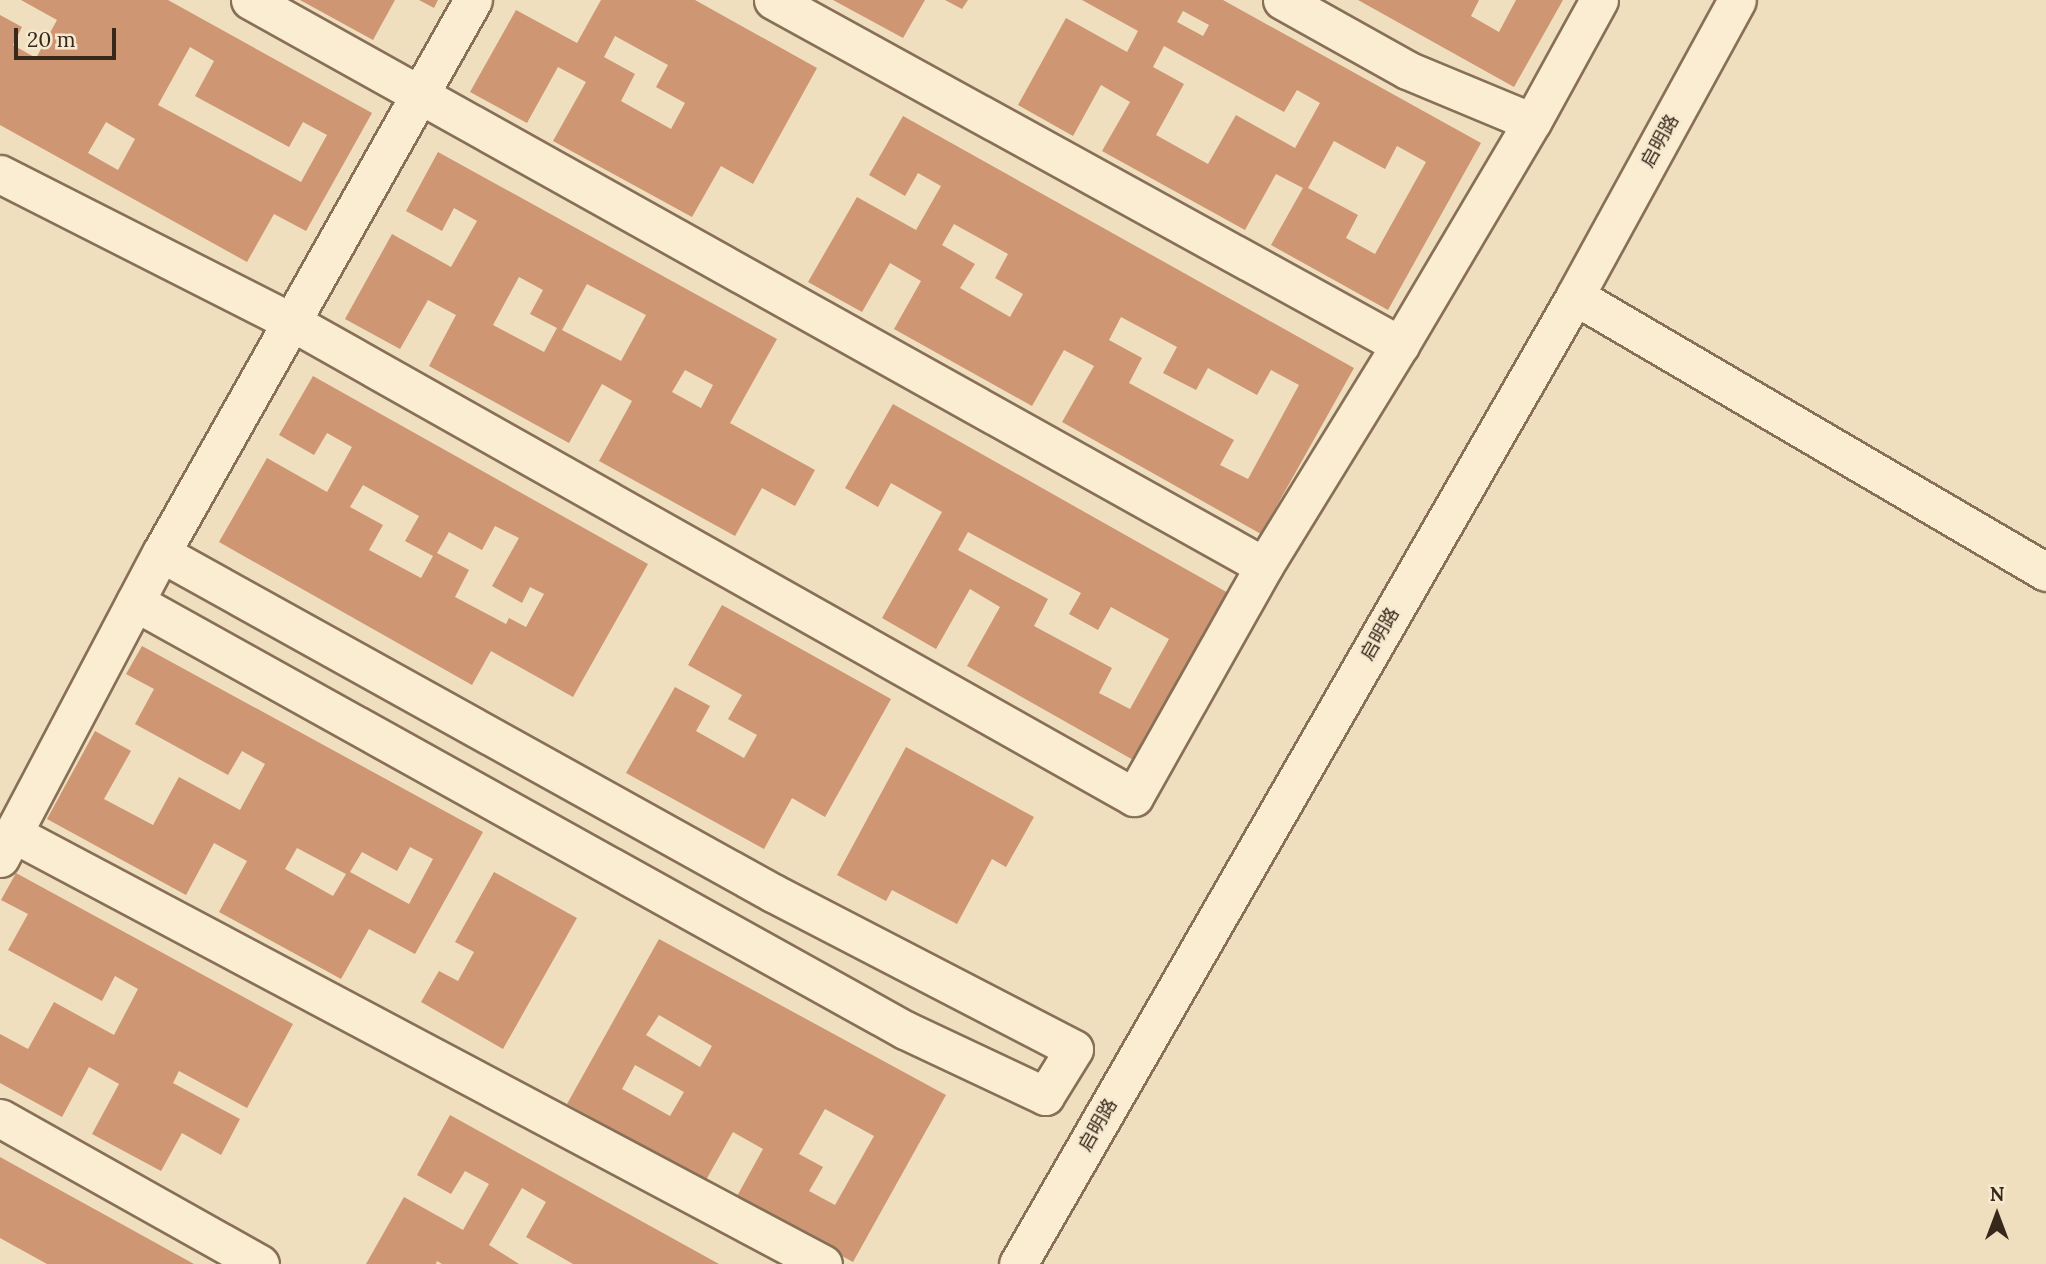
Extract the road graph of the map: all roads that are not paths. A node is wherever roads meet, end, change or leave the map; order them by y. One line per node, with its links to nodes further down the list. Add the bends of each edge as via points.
1 (250, 0): 7 (street)
2 (473, 0): 7 (street)
3 (774, 0): 12 (street)
4 (1282, 0): 8 (street, via 1407,70)
5 (1599, 0): 8 (street)
6 (1737, 0): 10 (street, 启明路)
7 (418, 94): 11 (street); 14 (street)
8 (1532, 122): 12 (street)
9 (0, 174): 11 (street)
10 (1575, 296): 15 (street); 21 (street, 启明路)
11 (290, 321): 13 (street); 14 (street, via 1134,797)
12 (1400, 345): 14 (street)
13 (161, 554): 16 (street); 16 (street, via 773,893 1074,1049 1045,1096 917,1036)
14 (1264, 566)
15 (2046, 572)
16 (135, 602): 17 (street)
17 (7, 846): 20 (street)
18 (0, 1118): 19 (street)
19 (260, 1264)
20 (823, 1264)
21 (1018, 1264)

